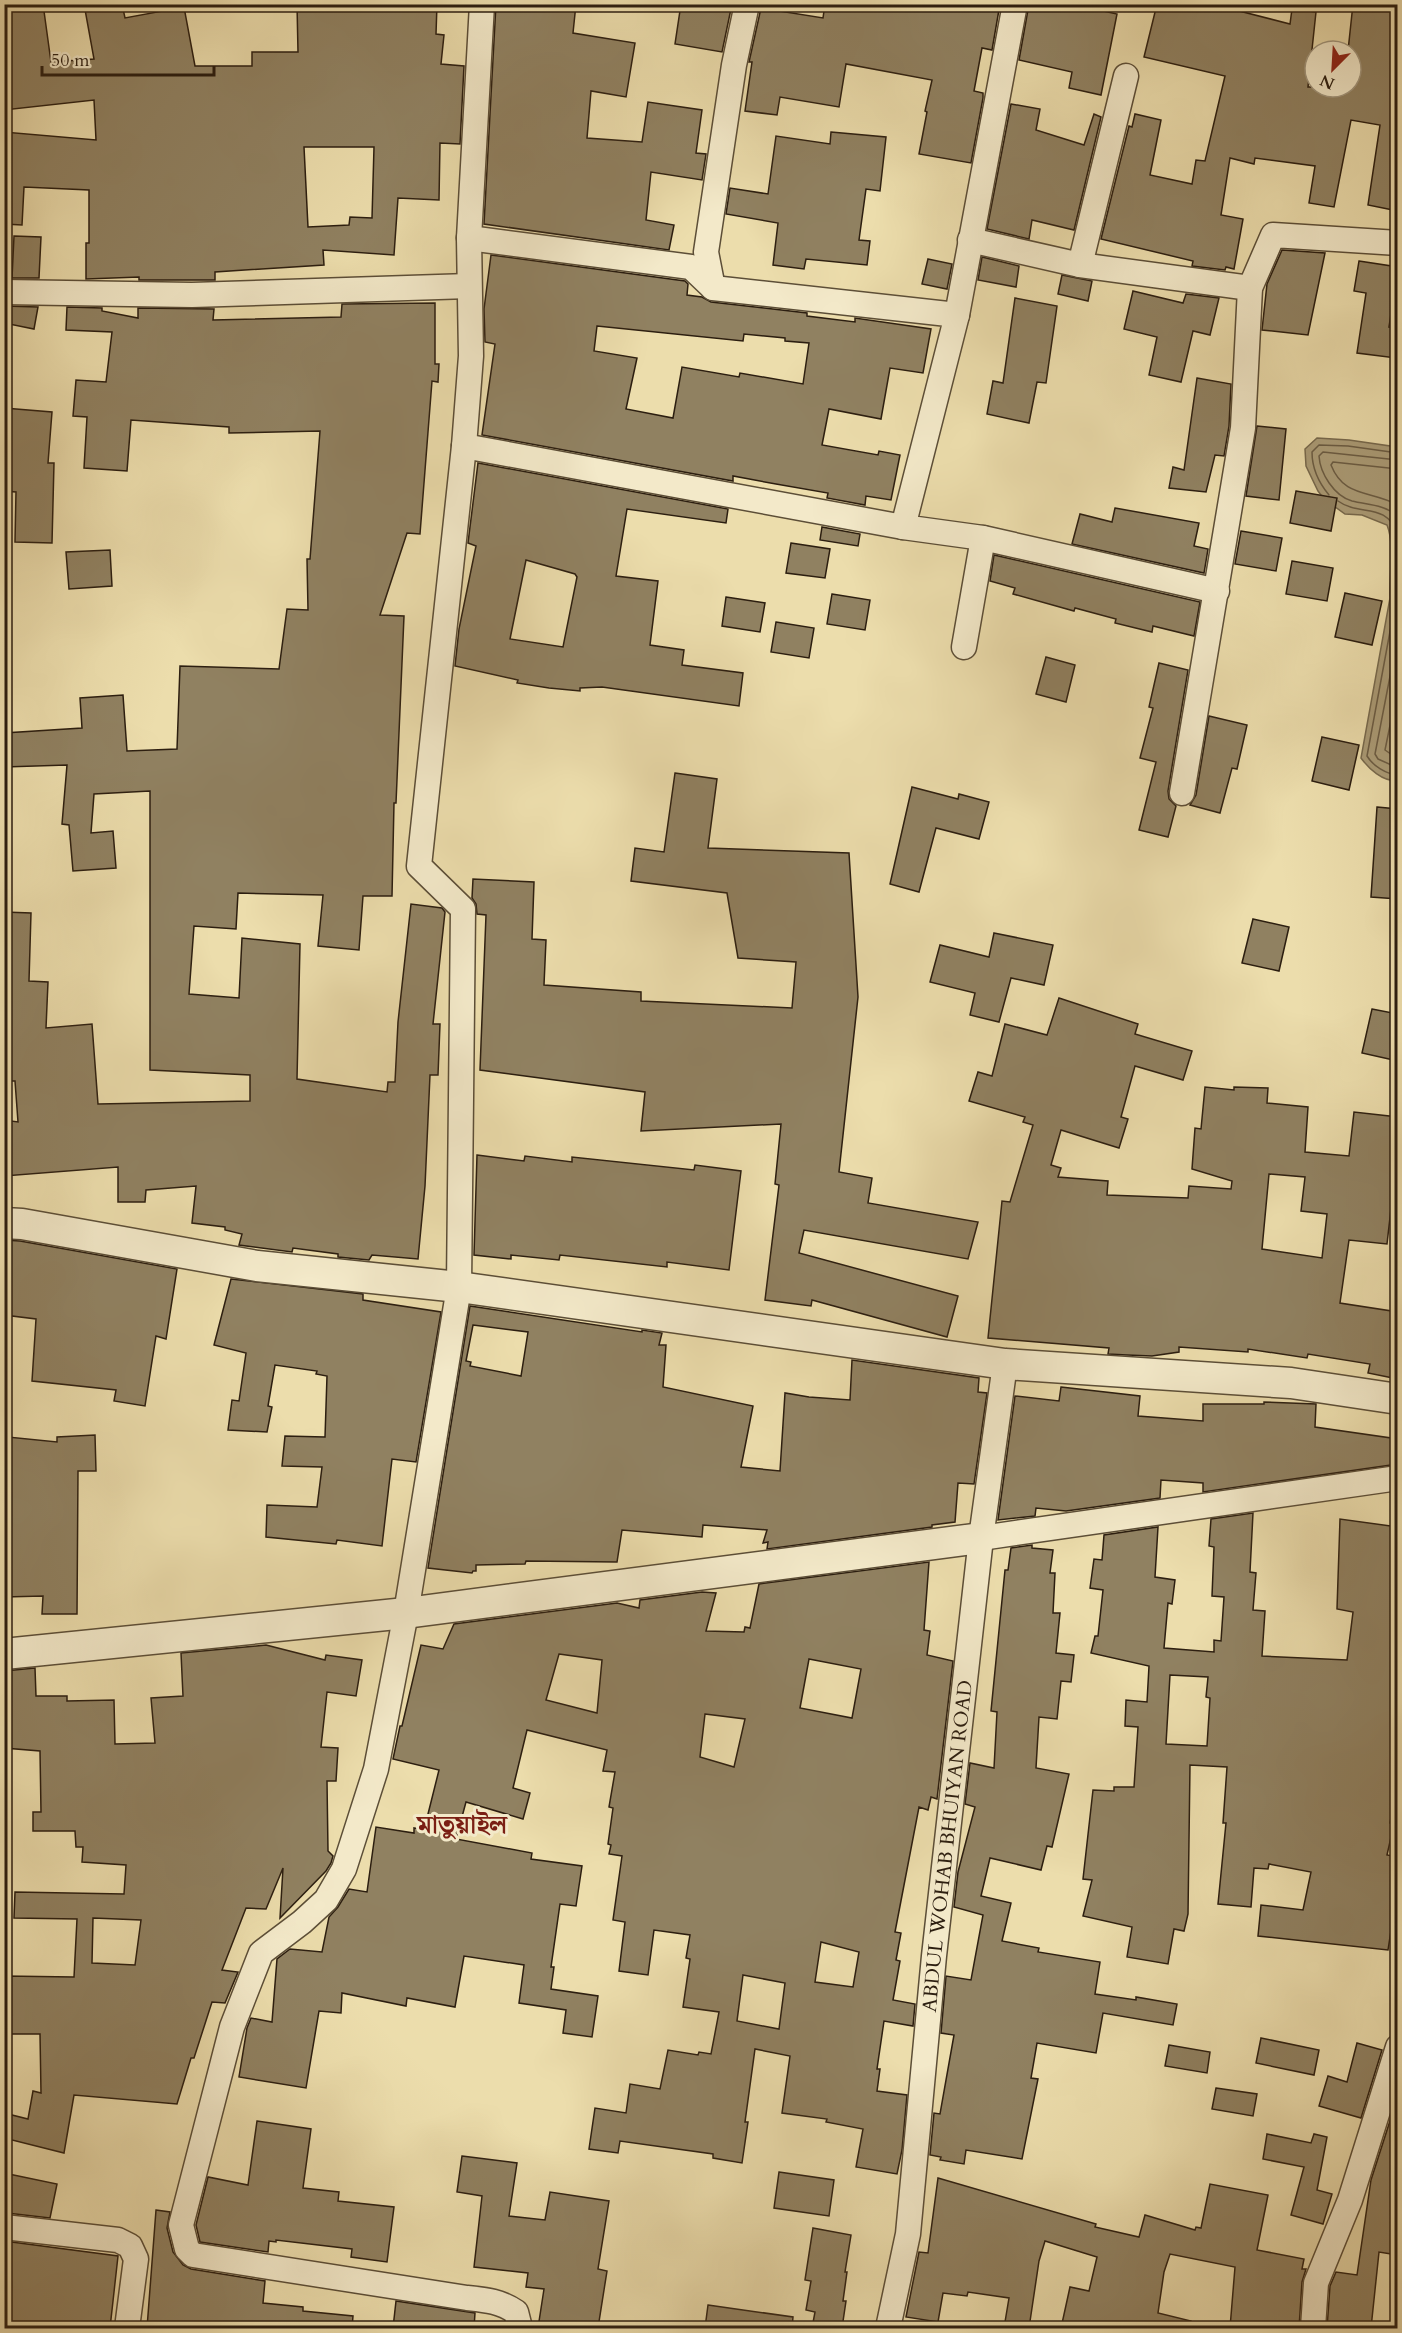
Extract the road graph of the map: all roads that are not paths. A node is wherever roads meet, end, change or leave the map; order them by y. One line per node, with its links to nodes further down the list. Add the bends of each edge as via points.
1 (482, 4): 5 (street)
2 (747, 4): 10 (street, via 706,252)
3 (1015, 4): 6 (street)
4 (1126, 76): 8 (street)
5 (469, 238): 9 (street); 10 (street, via 691,267)
6 (970, 240): 8 (street); 13 (street)
7 (1398, 243): 11 (street, via 1273,235)
8 (1080, 265): 11 (street)
9 (469, 286): 12 (street, via 192,295); 14 (street, via 471,356)
10 (713, 288): 13 (street)
11 (1250, 288): 17 (street, via 1243,429)
12 (4, 292)
13 (957, 315): 15 (street)
14 (464, 446): 15 (street); 21 (street, via 419,866 463,909)
15 (903, 527): 16 (street)
16 (982, 538): 17 (street); 18 (street)
17 (1217, 591): 19 (street)
18 (964, 647)
19 (1182, 793)
20 (4, 1223): 21 (street, via 257,1266)
21 (459, 1287): 22 (street); 26 (street)
22 (1005, 1364): 23 (street, via 1291,1383); 25 (street, ABDUL WOHAB BHUIYAN ROAD)
23 (1398, 1399)
24 (1398, 1478): 25 (street)
25 (981, 1538): 26 (street); 32 (street, ABDUL WOHAB BHUIYAN ROAD, via 934,1956 908,2234)
26 (406, 1613): 27 (street); 31 (street, via 376,1769 344,1869 326,1900 261,1953 232,2027 181,2224 187,2249 193,2255 491,2300 516,2312)
27 (4, 1654)
28 (1398, 2047): 33 (street, via 1350,2200 1316,2283)
29 (4, 2227): 30 (street, via 118,2240 130,2246 136,2259)
30 (127, 2328)
31 (520, 2328)
32 (888, 2328)
33 (1313, 2328)

